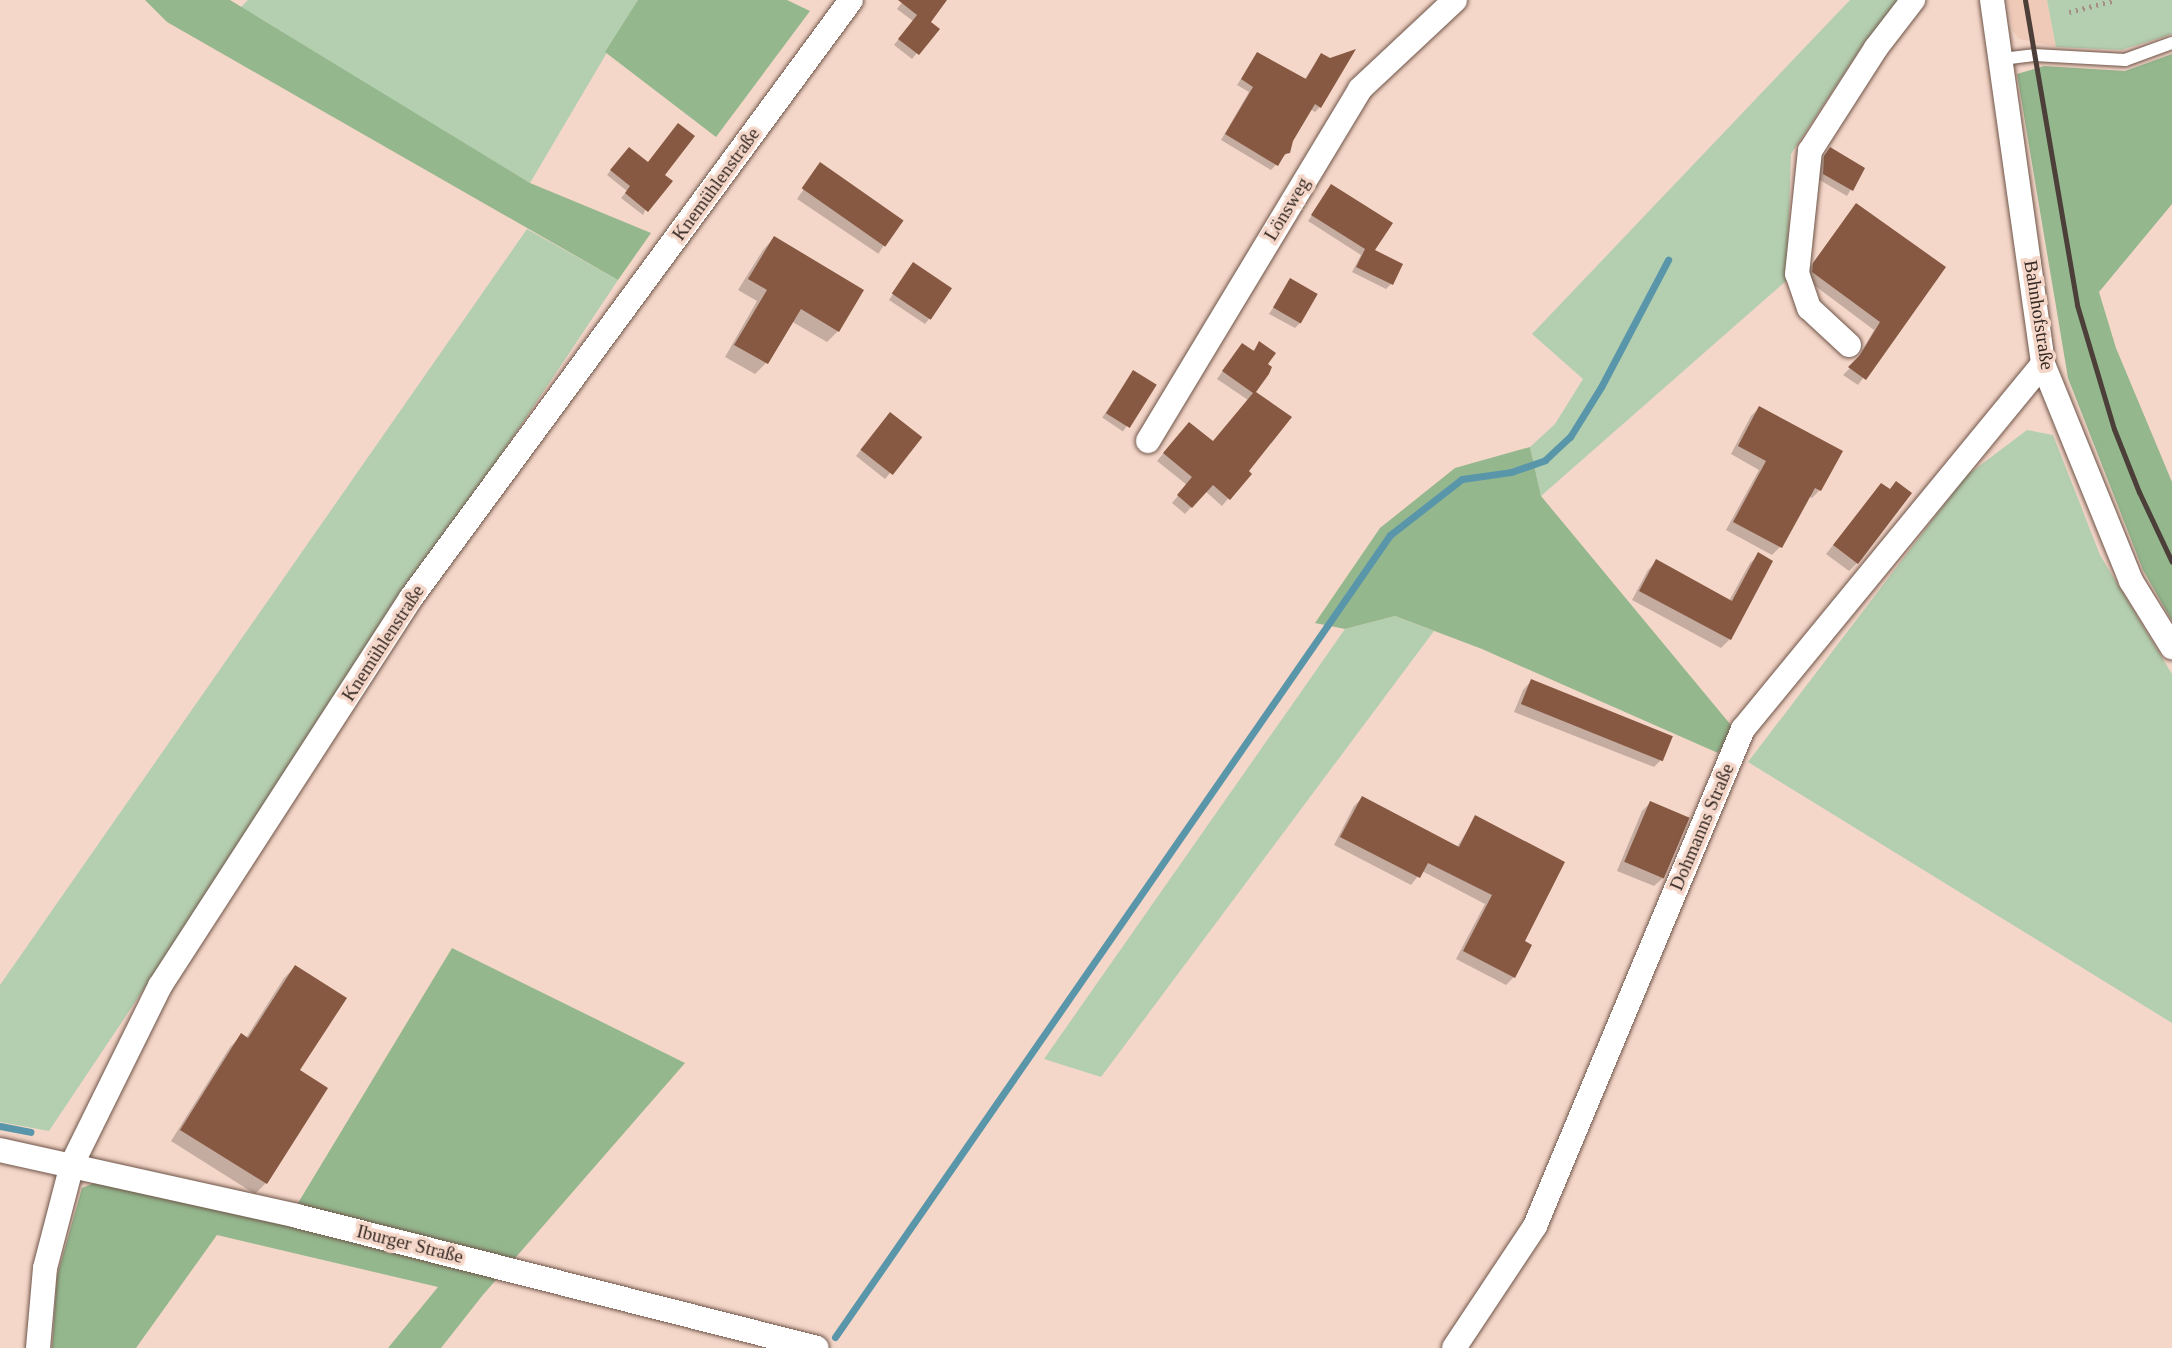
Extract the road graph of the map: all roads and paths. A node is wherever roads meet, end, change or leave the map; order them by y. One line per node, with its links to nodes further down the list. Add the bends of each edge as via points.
1 (851, 0): 14 (street, Knemühlenstraße, via 411,598 160,986)
2 (1455, 0): 11 (street, Lönsweg, via 1360,89)
3 (1913, 0): 9 (street, via 1875,48 1810,151 1797,274 1810,308)
4 (1992, 0): 8 (street, Bahnhofstraße)
5 (2116, 0): 6 (path)
6 (2070, 12)
7 (2172, 43): 8 (lane, via 2125,60 2034,55)
8 (2002, 59): 10 (street, Bahnhofstraße)
9 (1849, 345)
10 (2043, 364): 12 (street, Bahnhofstraße, via 2132,581); 17 (street, Dohmanns Straße, via 1743,729 1535,1226)
11 (1148, 442)
12 (2172, 647)
13 (0, 1150): 14 (street, Iburger Straße)
14 (72, 1164): 15 (street, Knemühlenstraße, via 45,1268); 16 (street, Iburger Straße, via 298,1216)
15 (38, 1348)
16 (817, 1348)
17 (1454, 1348)

